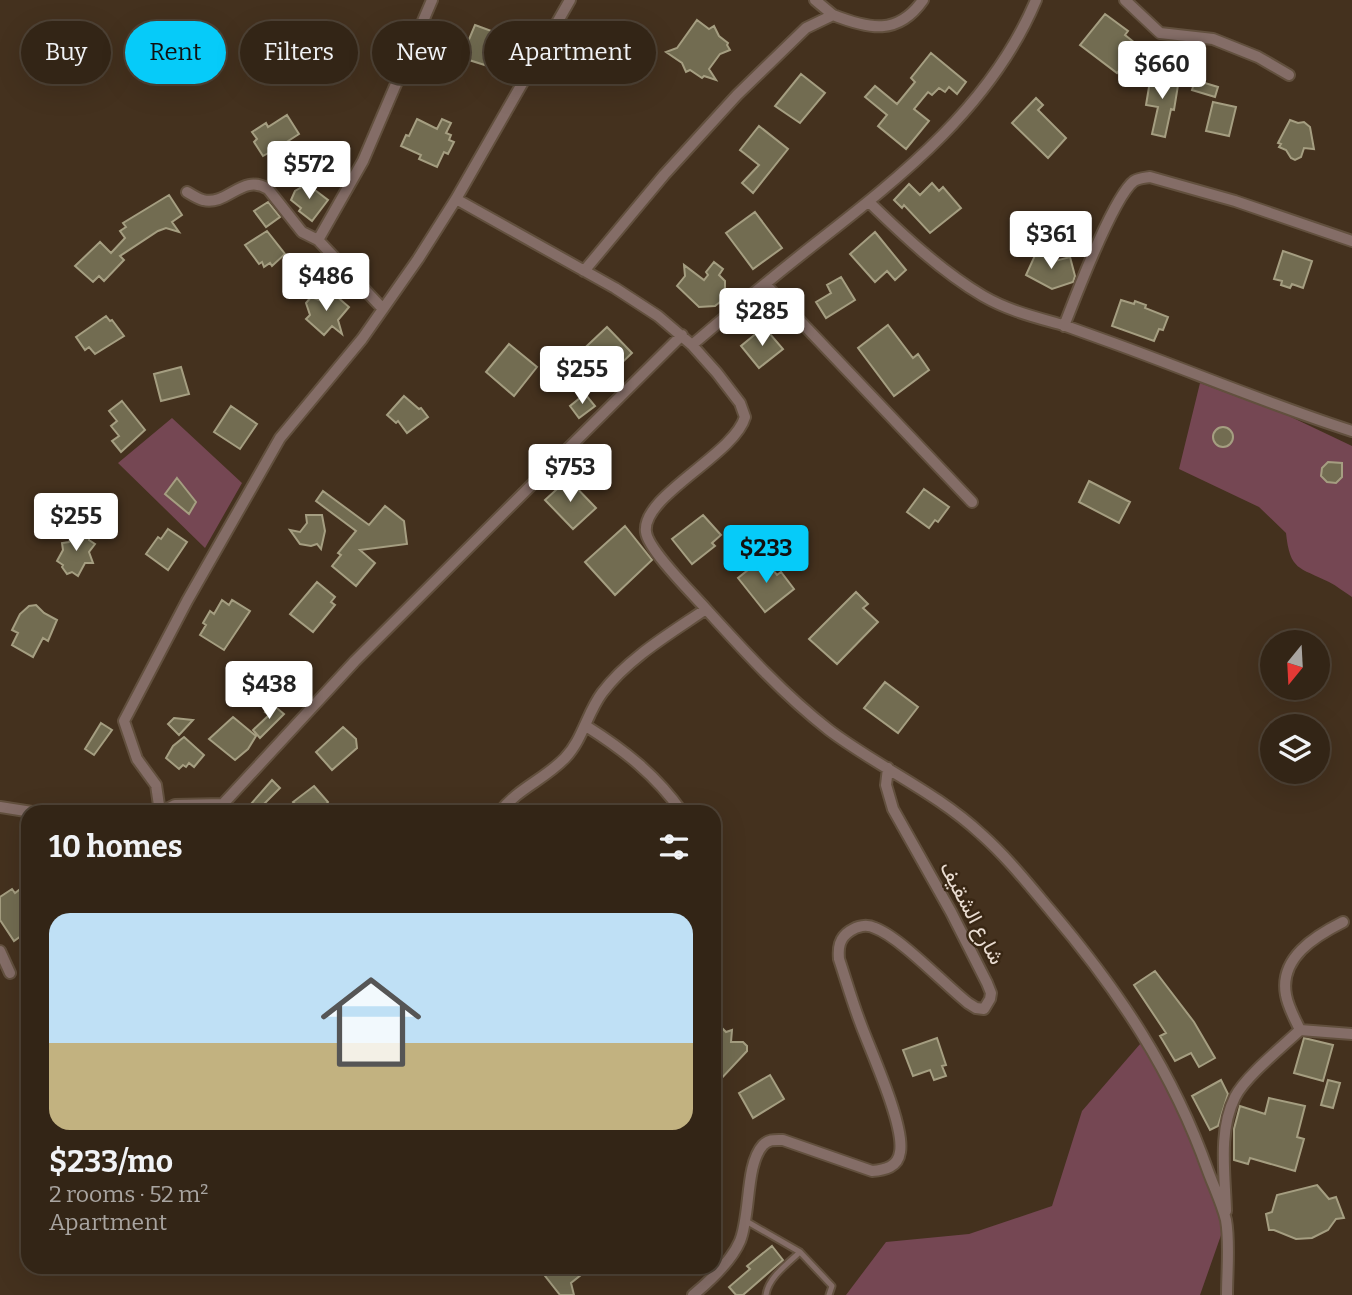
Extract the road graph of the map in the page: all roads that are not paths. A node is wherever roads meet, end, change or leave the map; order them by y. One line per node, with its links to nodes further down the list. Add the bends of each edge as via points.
1 (432, 0): 12 (street, via 363,161)
2 (570, 0): 10 (street)
3 (815, 0): 7 (street)
4 (923, 0): 7 (street, via 906,20 895,25 864,25)
5 (1036, 0): 11 (street, via 1001,64 968,109)
6 (1125, 0): 8 (street, via 1160,33 1213,39)
7 (833, 15): 14 (street, via 806,28 737,95)
8 (1289, 75)
9 (187, 192): 12 (street, via 204,201 252,183 261,184 302,232)
10 (456, 199): 14 (street); 16 (street)
11 (869, 202): 15 (street); 17 (street, via 915,245 982,295)
12 (318, 240): 16 (street)
13 (1352, 241): 17 (street, via 1224,197 1141,178 1129,186 1114,211)
14 (584, 271): 18 (street)
15 (765, 284): 19 (street); 21 (street)
16 (383, 309): 25 (street, via 279,438 124,721 137,759 156,785)
17 (1063, 326): 20 (street)
18 (682, 335): 19 (street); 26 (street, via 355,660 223,804)
19 (692, 345): 22 (street, via 740,403 745,417 737,434 655,508 646,533)
20 (1352, 431)
21 (972, 502)
22 (706, 609): 23 (street, via 621,673 603,692); 24 (street, via 787,694 830,730)
23 (586, 726): 27 (street, via 565,759); 28 (street, via 637,760)
24 (888, 768): 36 (street, شارع الشقيف, via 886,785 893,809 969,946 990,999 984,1009 976,1008 876,928 858,926 848,932 838,946 839,959 896,1121 901,1142 897,1160 887,1169 872,1171 783,1140 771,1140 764,1144 753,1167); 37 (street, via 981,834 1094,964 1146,1037 1180,1099)
25 (159, 805)
26 (175, 805)
27 (505, 805)
28 (677, 805)
29 (0, 807): 30 (street)
30 (21, 810)
31 (1343, 922): 34 (street, via 1309,941 1292,962 1286,996)
32 (0, 951): 33 (street)
33 (10, 973)
34 (1300, 1030): 35 (street); 37 (street, via 1234,1098 1224,1135)
35 (1352, 1034)
36 (746, 1221): 38 (lane); 39 (street, شارع الشقيف, via 736,1250)
37 (1226, 1221): 44 (street)
38 (800, 1252): 42 (lane, via 767,1287); 43 (lane, via 832,1286)
39 (721, 1268)
40 (715, 1274): 41 (street, شارع الشقيف)
41 (693, 1295)
42 (766, 1295)
43 (829, 1295)
44 (1227, 1295)

